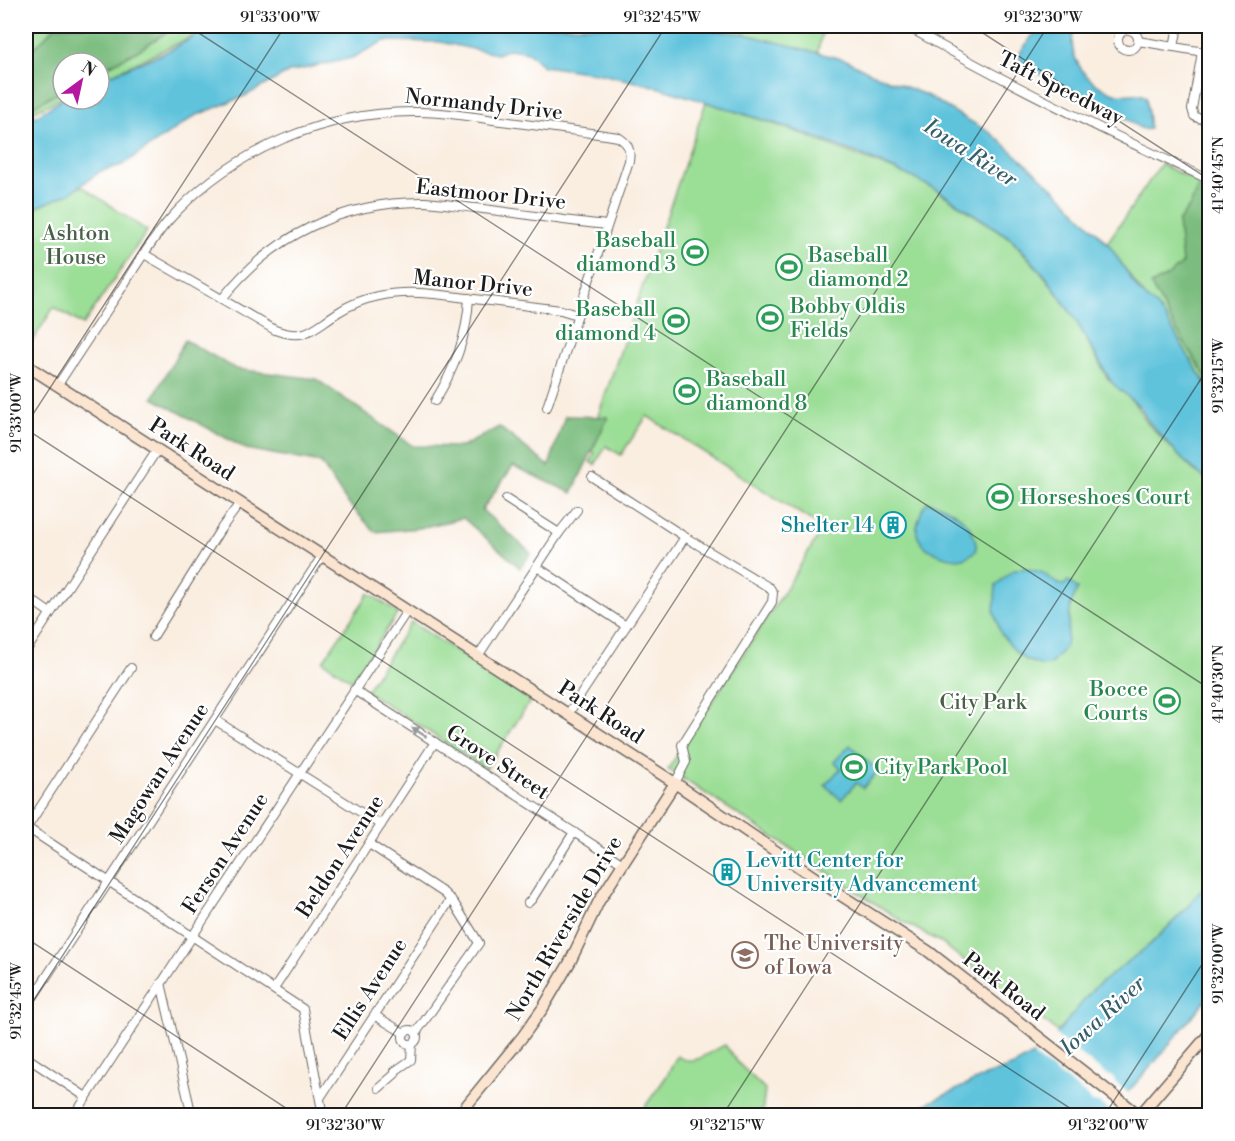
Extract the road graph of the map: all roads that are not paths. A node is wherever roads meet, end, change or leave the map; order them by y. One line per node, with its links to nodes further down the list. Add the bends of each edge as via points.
1 (898, 26): 3 (street, Taft Speedway)
2 (1178, 26): 5 (street)
3 (910, 27): 8 (street, Taft Speedway, via 991,74)
4 (1138, 41): 5 (street)
5 (1174, 47): 6 (street)
6 (1206, 53): 7 (street, via 1193,113 1201,119)
7 (1209, 114)
8 (1209, 180)
9 (607, 225): 10 (street, Normandy Drive, via 630,154 627,144 618,137 450,114 386,113 321,125 245,158 185,204); 12 (street, Eastmoor Drive, via 426,202 371,206 324,220 288,238 255,263); 13 (street, Normandy Drive)
10 (144, 254): 12 (street, Manor Drive); 15 (street, Normandy Drive)
11 (470, 298): 12 (street, Manor Drive, via 419,293 381,296 348,307 310,332 294,335 275,330); 13 (street, Manor Drive); 16 (street, via 460,350)
12 (222, 299)
13 (577, 315): 17 (street, Normandy Drive)
14 (26, 365): 15 (street, Park Road)
15 (57, 386): 18 (street, Park Road)
16 (435, 400)
17 (547, 407)
18 (157, 450): 21 (street, Park Road); 29 (street)
19 (592, 477): 24 (street)
20 (506, 499): 23 (street)
21 (240, 503): 25 (street, Park Road); 31 (street)
22 (577, 510): 23 (street)
23 (559, 533): 26 (street)
24 (685, 537): 30 (street); 40 (street, via 773,593 772,602 682,745 686,762)
25 (322, 556): 28 (street, Park Road); 37 (street, Magowan Avenue)
26 (537, 567): 30 (street); 33 (street)
27 (26, 596): 29 (street)
28 (407, 611): 33 (street, Park Road); 35 (street, Ferson Avenue)
29 (50, 613): 32 (street)
30 (626, 626): 36 (street)
31 (153, 637)
32 (26, 651)
33 (478, 656): 36 (street, Park Road)
34 (131, 668): 42 (street)
35 (354, 690): 38 (street, Grove Street, one-way to 35); 39 (street, Ferson Avenue)
36 (568, 714): 40 (street, Park Road)
37 (215, 720): 39 (street); 46 (street, Magowan Avenue)
38 (435, 742): 41 (street, Beldon Avenue); 43 (street, Grove Street)
39 (300, 773): 41 (street); 49 (street, Ferson Avenue)
40 (675, 783): 45 (street, North Riverside Drive); 62 (street, Park Road, via 928,951)
41 (381, 825): 44 (street, Beldon Avenue)
42 (26, 828): 46 (street)
43 (574, 832): 45 (street, Grove Street); 48 (street)
44 (369, 844): 47 (street); 51 (street, Beldon Avenue)
45 (623, 864): 66 (street, North Riverside Drive, via 599,901 543,1008)
46 (109, 881): 49 (street); 52 (street, Magowan Avenue)
47 (451, 899): 53 (street, Ellis Avenue); 55 (street, via 479,943)
48 (528, 903)
49 (192, 935): 50 (street, Ferson Avenue); 51 (street)
50 (161, 983): 60 (street, Ferson Avenue); 64 (street)
51 (274, 989): 61 (street, via 305,1012)
52 (26, 1008)
53 (374, 1016): 54 (street); 61 (street, Ellis Avenue)
54 (404, 1032): 55 (street); 57 (street, via 404,1041)
55 (416, 1033): 57 (street)
56 (1209, 1033): 62 (street)
57 (412, 1044): 59 (street, via 411,1060)
58 (26, 1057): 60 (street)
59 (379, 1088)
60 (86, 1097): 63 (street, Ferson Avenue)
61 (320, 1098): 65 (street)
62 (1139, 1115)
63 (74, 1116)
64 (192, 1116)
65 (323, 1116)
66 (458, 1116)

